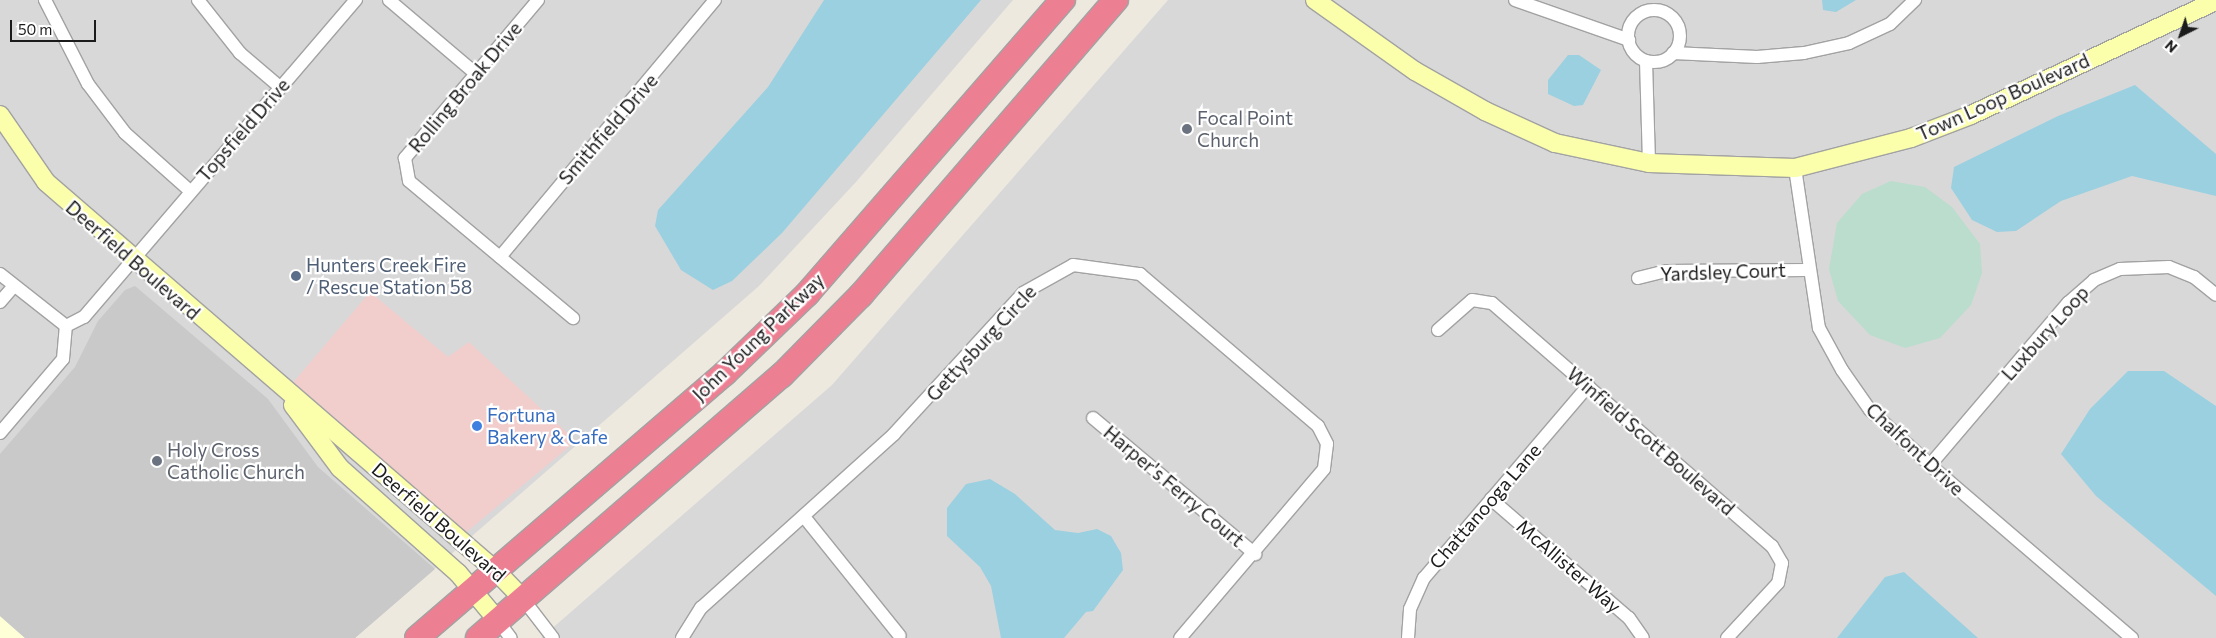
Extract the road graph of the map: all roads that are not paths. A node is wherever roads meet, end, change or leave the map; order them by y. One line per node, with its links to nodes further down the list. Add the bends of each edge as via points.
1 (45, 0): 21 (street, via 64,45 125,133)
2 (198, 0): 17 (street, via 240,53)
3 (356, 0): 17 (street, Topsfield Drive)
4 (389, 0): 16 (street)
5 (538, 0): 16 (street, Rolling Broak Drive)
6 (715, 0): 22 (street, Smithfield Drive)
7 (1063, 0): 41 (highway, John Young Parkway, via 807,294 725,373)
8 (1116, 0): 43 (highway, John Young Parkway, via 855,301 782,375)
9 (1315, 0): 19 (street, Town Loop Boulevard, via 1353,31 1485,111 1555,143)
10 (1515, 0): 13 (street)
11 (1914, 0): 14 (street, via 1890,24 1849,43 1804,53 1758,57)
12 (2216, 1): 20 (street, Town Loop Boulevard, via 1971,115 1912,138)
13 (1629, 40): 14 (street, via 1637,17 1661,12 1679,29); 15 (street, via 1635,53)
14 (1674, 54): 15 (street, via 1661,61)
15 (1646, 61): 19 (street)
16 (475, 74): 22 (street, Rolling Broak Drive, via 405,158 409,180)
17 (280, 87): 21 (street, Topsfield Drive)
18 (0, 115): 23 (street, Deerfield Boulevard, via 46,182)
19 (1649, 163): 20 (street, Town Loop Boulevard)
20 (1795, 168): 24 (street, Chalfont Drive)
21 (190, 191): 23 (street, Topsfield Drive)
22 (500, 257): 30 (street)
23 (133, 261): 31 (street, Topsfield Drive, via 84,317); 34 (street, Deerfield Boulevard)
24 (1807, 270): 26 (street, Yardsley Court, via 1666,271); 37 (street, Chalfont Drive, via 1819,328 1842,370 1870,410)
25 (0, 274): 27 (street)
26 (1638, 278)
27 (14, 286): 29 (street); 31 (street)
28 (2216, 295): 37 (street, Luxbury Loop, via 2194,277 2169,267 2120,269 2094,280 2068,303)
29 (0, 302)
30 (573, 318)
31 (66, 326): 36 (street, via 63,359)
32 (1438, 330): 33 (street, Winfield Scott Boulevard, via 1464,304 1482,299)
33 (1588, 386): 38 (street, Chattanooga Lane); 53 (street, Winfield Scott Boulevard, via 1779,554 1782,573 1778,583)
34 (283, 390): 41 (street, Deerfield Boulevard); 42 (street, Deerfield Boulevard, via 314,439 340,468)
35 (1093, 418): 40 (street, Harper's Ferry Court)
36 (0, 433)
37 (1930, 465): 54 (street, Chalfont Drive)
38 (1491, 499): 51 (street, Chattanooga Lane, via 1424,578 1410,610); 52 (street, McAllister Way, via 1629,618)
39 (805, 518): 40 (street, Gettysburg Circle, via 894,434 1023,293 1073,265 1105,266 1140,274 1318,426 1328,444 1324,469); 45 (street); 49 (street, Gettysburg Circle, via 701,608)
40 (1255, 554): 50 (street, Gettysburg Circle)
41 (495, 570): 42 (highway, John Young Parkway); 43 (street, Deerfield Boulevard)
42 (474, 590): 44 (street, Deerfield Boulevard); 46 (highway, John Young Parkway)
43 (524, 599): 44 (highway, John Young Parkway); 48 (street)
44 (505, 629): 47 (highway, John Young Parkway)
45 (900, 636)
46 (417, 638)
47 (478, 638)
48 (552, 638)
49 (682, 638)
50 (1180, 638)
51 (1408, 638)
52 (1643, 638)
53 (1727, 638)
54 (2132, 638)

